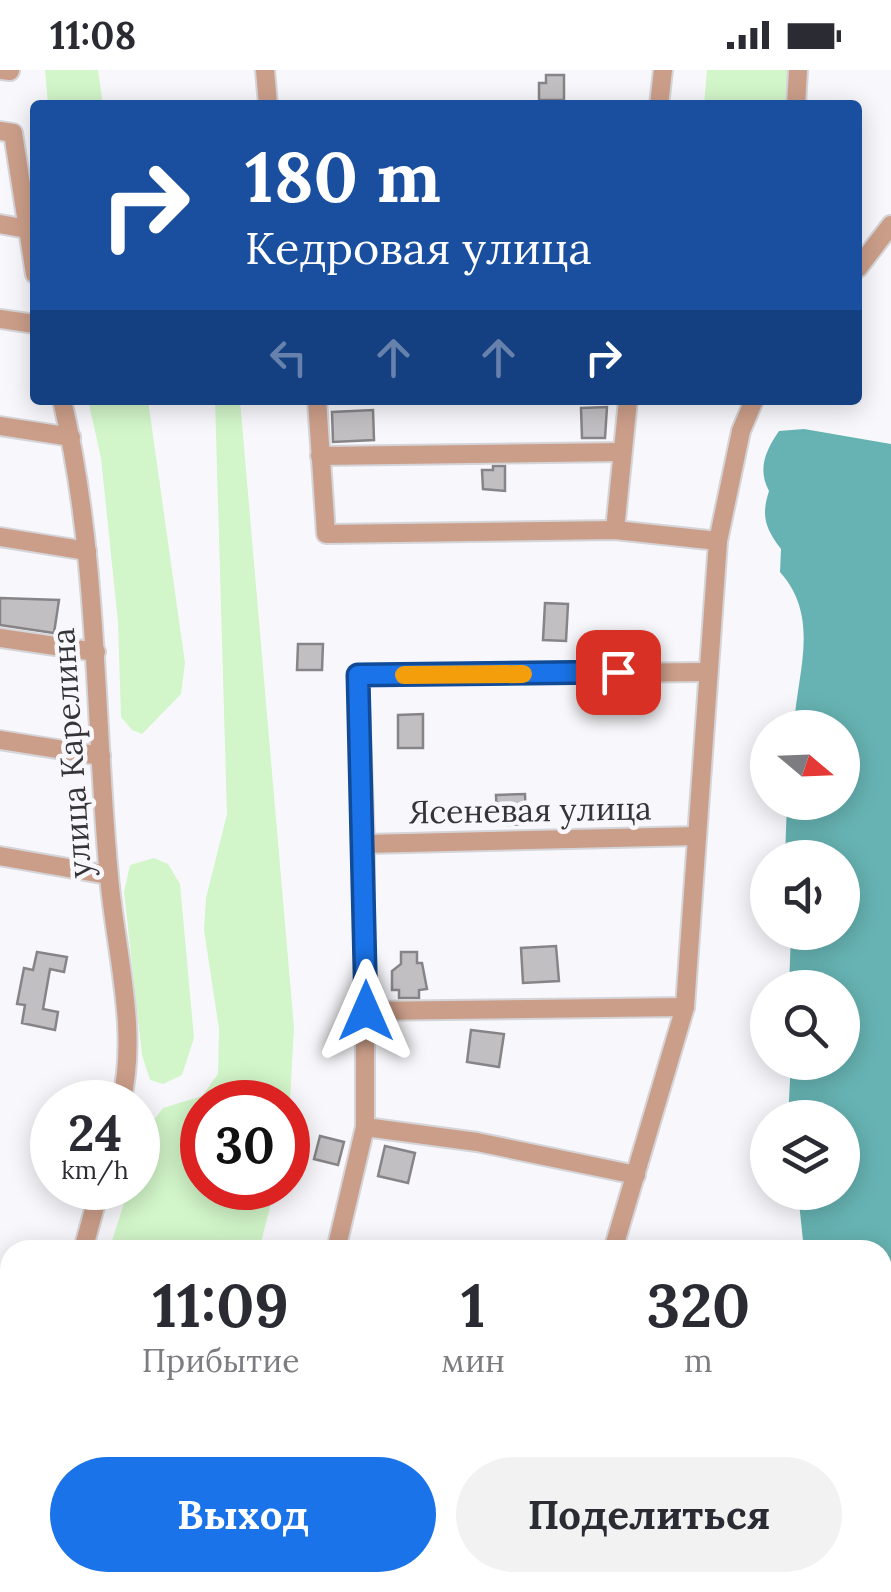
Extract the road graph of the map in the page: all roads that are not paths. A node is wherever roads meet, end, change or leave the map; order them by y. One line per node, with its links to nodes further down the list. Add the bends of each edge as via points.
1 (2, 70): 5 (street)
2 (264, 70): 6 (street)
3 (663, 70): 7 (street)
4 (798, 70): 8 (street)
5 (10, 71)
6 (267, 100)
7 (660, 100)
8 (796, 100)
9 (7, 132): 12 (street)
10 (0, 224): 12 (street)
11 (891, 225): 14 (street)
12 (27, 228): 13 (street)
13 (30, 245)
14 (862, 263)
15 (0, 319): 16 (street)
16 (30, 323)
17 (63, 405): 22 (street, улица Карелина)
18 (317, 405): 24 (street)
19 (627, 405): 23 (street)
20 (752, 405): 27 (street)
21 (0, 426): 22 (street)
22 (71, 438): 28 (street, улица Карелина)
23 (622, 452): 24 (street); 25 (street)
24 (320, 456): 25 (street, via 326,534)
25 (615, 530): 27 (street)
26 (0, 537): 28 (street)
27 (718, 541): 31 (street)
28 (87, 551): 30 (street, улица Карелина)
29 (0, 638): 30 (street)
30 (96, 652): 33 (street, улица Карелина)
31 (708, 672): 34 (street); 35 (street, via 358,675)
32 (0, 740): 33 (street)
33 (102, 756): 37 (street, улица Карелина)
34 (697, 836): 35 (street, Ясеневая улица); 38 (street)
35 (365, 844): 39 (street)
36 (0, 856): 37 (street)
37 (108, 875): 40 (street, улица Карелина, via 130,1063)
38 (685, 1007): 39 (street); 42 (street)
39 (366, 1011): 41 (street)
40 (119, 1080)
41 (365, 1127): 42 (street, via 477,1142); 45 (street)
42 (636, 1176): 46 (street)
43 (94, 1210): 44 (street)
44 (86, 1240)
45 (338, 1240)
46 (616, 1240)

